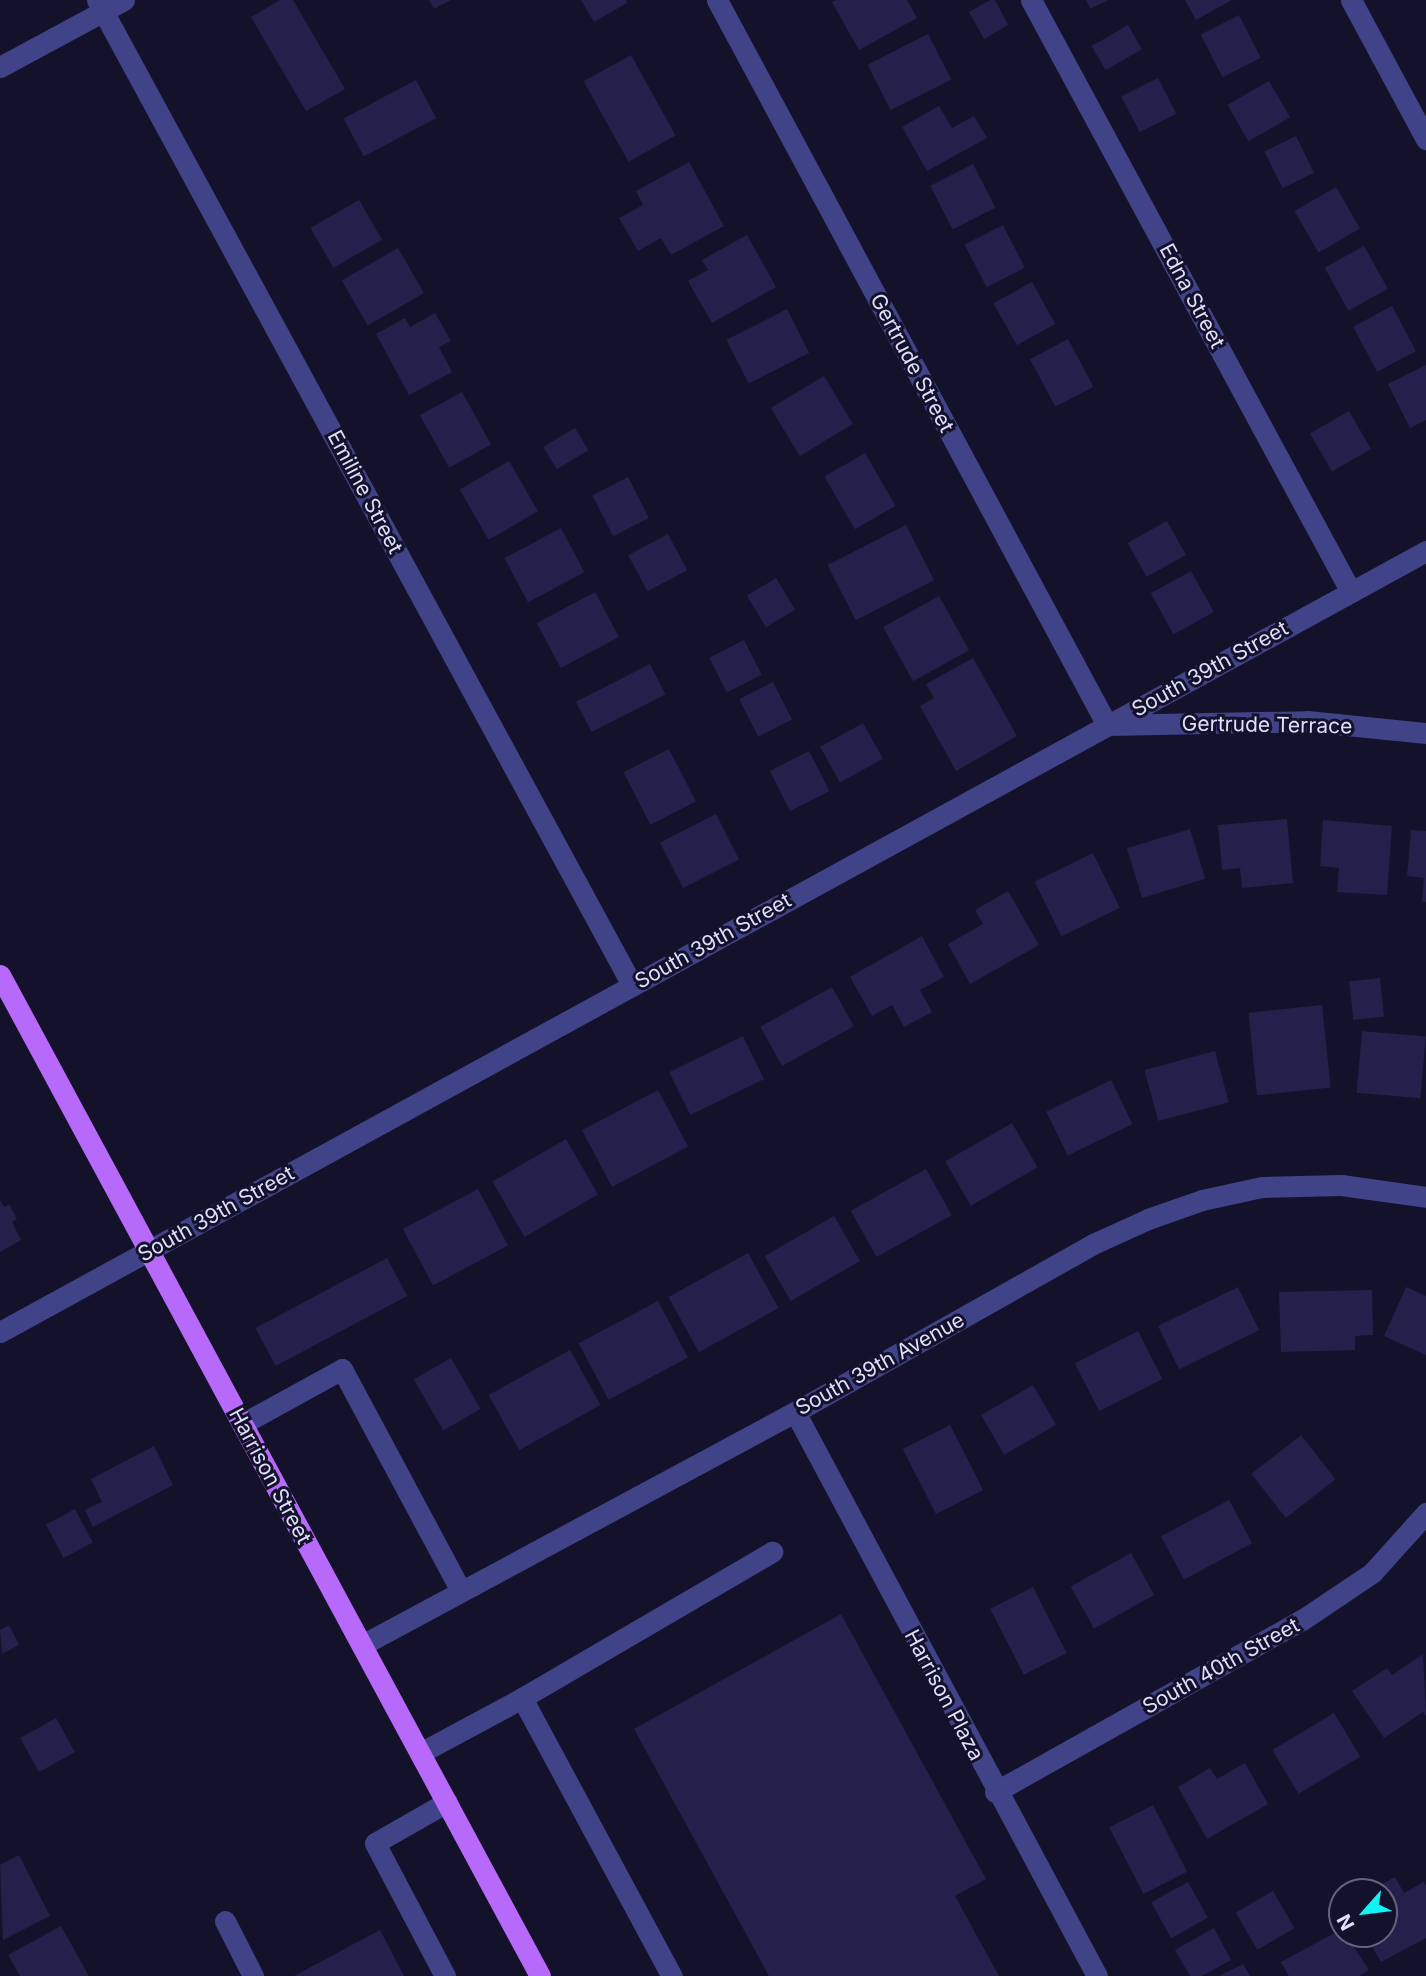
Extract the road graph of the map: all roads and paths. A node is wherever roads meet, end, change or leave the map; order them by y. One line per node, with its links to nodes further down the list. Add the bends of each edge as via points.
1 (124, 0): 5 (street)
2 (717, 0): 10 (street, Gertrude Street)
3 (1031, 0): 9 (street, Edna Street)
4 (1351, 0): 7 (street)
5 (100, 6): 6 (street); 13 (street, Emiline Street)
6 (0, 67)
7 (1426, 139)
8 (1426, 551): 9 (street, South 39th Street)
9 (1351, 592): 10 (street, South 39th Street)
10 (1107, 725): 11 (street, Gertrude Terrace, via 1307,721); 13 (street, South 39th Street)
11 (1426, 733)
12 (0, 975): 15 (main road, Harrison Street)
13 (632, 985): 15 (street, South 39th Street)
14 (1426, 1197): 17 (street, South 39th Avenue, via 1302,1185 1262,1187 1202,1199 1093,1244)
15 (149, 1251): 16 (street, South 39th Street); 18 (main road, Harrison Street)
16 (0, 1332)
17 (794, 1412): 21 (street, South 39th Avenue); 25 (street, Harrison Plaza)
18 (242, 1424): 21 (street, via 342,1370); 22 (main road, Harrison Street)
19 (1426, 1513): 25 (street, South 40th Street, via 1372,1573 1302,1620)
20 (772, 1552): 23 (street)
21 (461, 1591): 22 (street, South 39th Avenue)
22 (362, 1645): 24 (main road, Harrison Street)
23 (522, 1698): 24 (street); 31 (street)
24 (420, 1753): 26 (main road, Harrison Street)
25 (996, 1792): 32 (street, Harrison Plaza)
26 (447, 1802): 29 (street, via 375,1843); 30 (main road, Harrison Street)
27 (225, 1921): 28 (street)
28 (253, 1976)
29 (446, 1976)
30 (540, 1976)
31 (672, 1976)
32 (1097, 1976)

